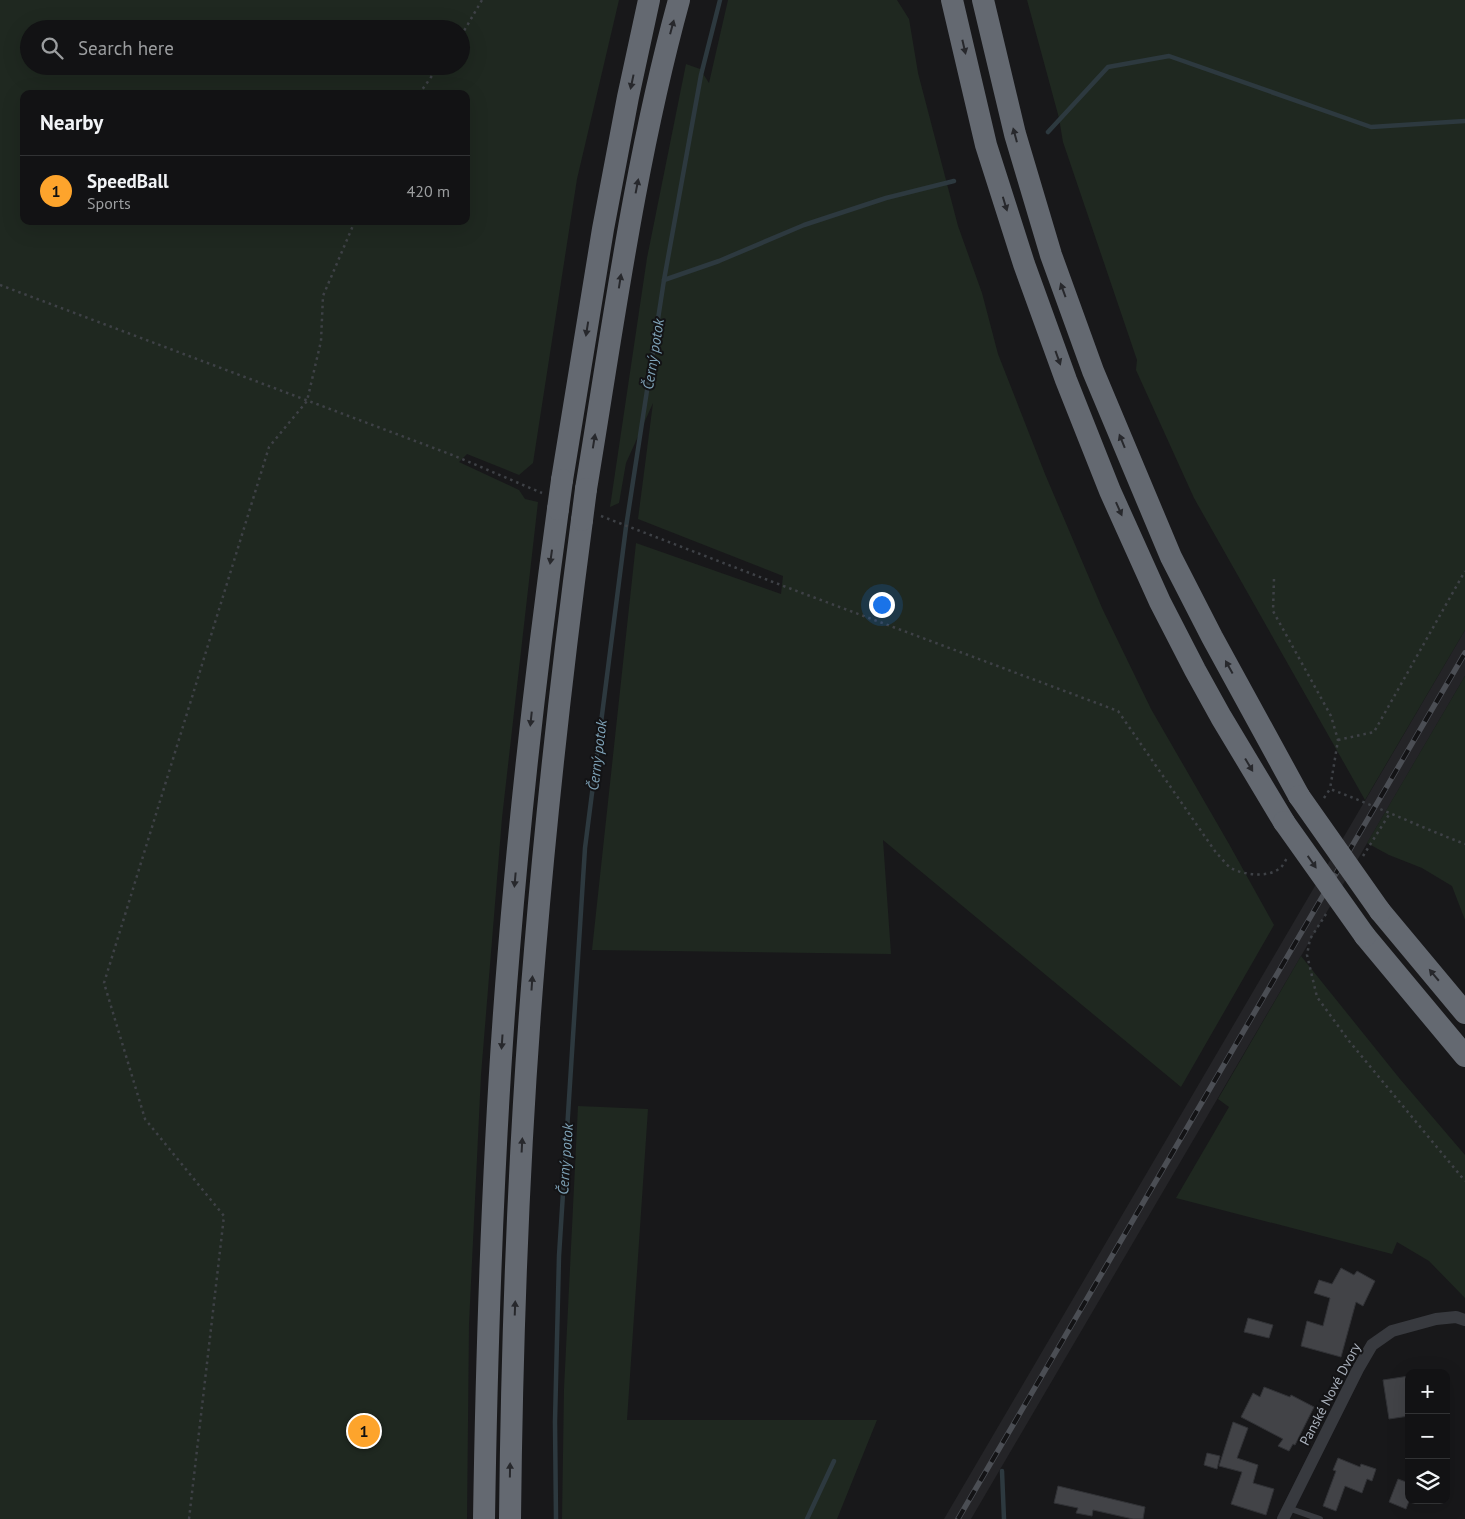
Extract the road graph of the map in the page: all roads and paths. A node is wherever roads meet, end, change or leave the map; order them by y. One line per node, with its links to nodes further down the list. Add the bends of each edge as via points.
1 (482, 0): 6 (path)
2 (649, 0): 30 (highway, one-way to 30, bridge, via 603,229 562,480 534,692 498,1102 490,1256)
3 (679, 0): 13 (highway, one-way to 3, bridge, via 586,490 627,234)
4 (952, 0): 25 (highway, one-way to 25, bridge, via 986,145 1024,264 1110,491 1160,602 1221,718 1284,822 1365,936)
5 (983, 0): 24 (highway, one-way to 5, bridge, via 1380,910 1300,796 1172,557 1093,371 1051,255 1018,144)
6 (470, 21)
7 (433, 75): 8 (path)
8 (423, 90)
9 (353, 225): 11 (path, via 323,296 321,341)
10 (0, 285): 11 (path)
11 (306, 400): 12 (path); 29 (path, via 269,447 104,983 144,1118 224,1216)
12 (540, 492)
13 (591, 517): 21 (path, via 1118,711); 31 (highway, one-way to 13, via 516,1267 534,952 565,648)
14 (1465, 571): 16 (path, via 1374,732)
15 (1274, 579): 16 (path, via 1272,611 1331,716)
16 (1338, 740): 17 (path)
17 (1330, 789)
18 (1390, 813): 22 (path)
19 (1433, 832): 20 (path)
20 (1465, 844)
21 (1218, 854)
22 (1358, 863)
23 (1326, 914): 26 (path, via 1310,939 1307,955 1317,997 1349,1041)
24 (1465, 1013)
25 (1465, 1056)
26 (1465, 1181)
27 (1465, 1320): 28 (street, Panské Nové Dvory, via 1456,1317 1436,1319 1392,1331 1372,1345)
28 (1286, 1514): 32 (lane)
29 (189, 1519)
30 (484, 1519)
31 (510, 1519)
32 (1320, 1519)

